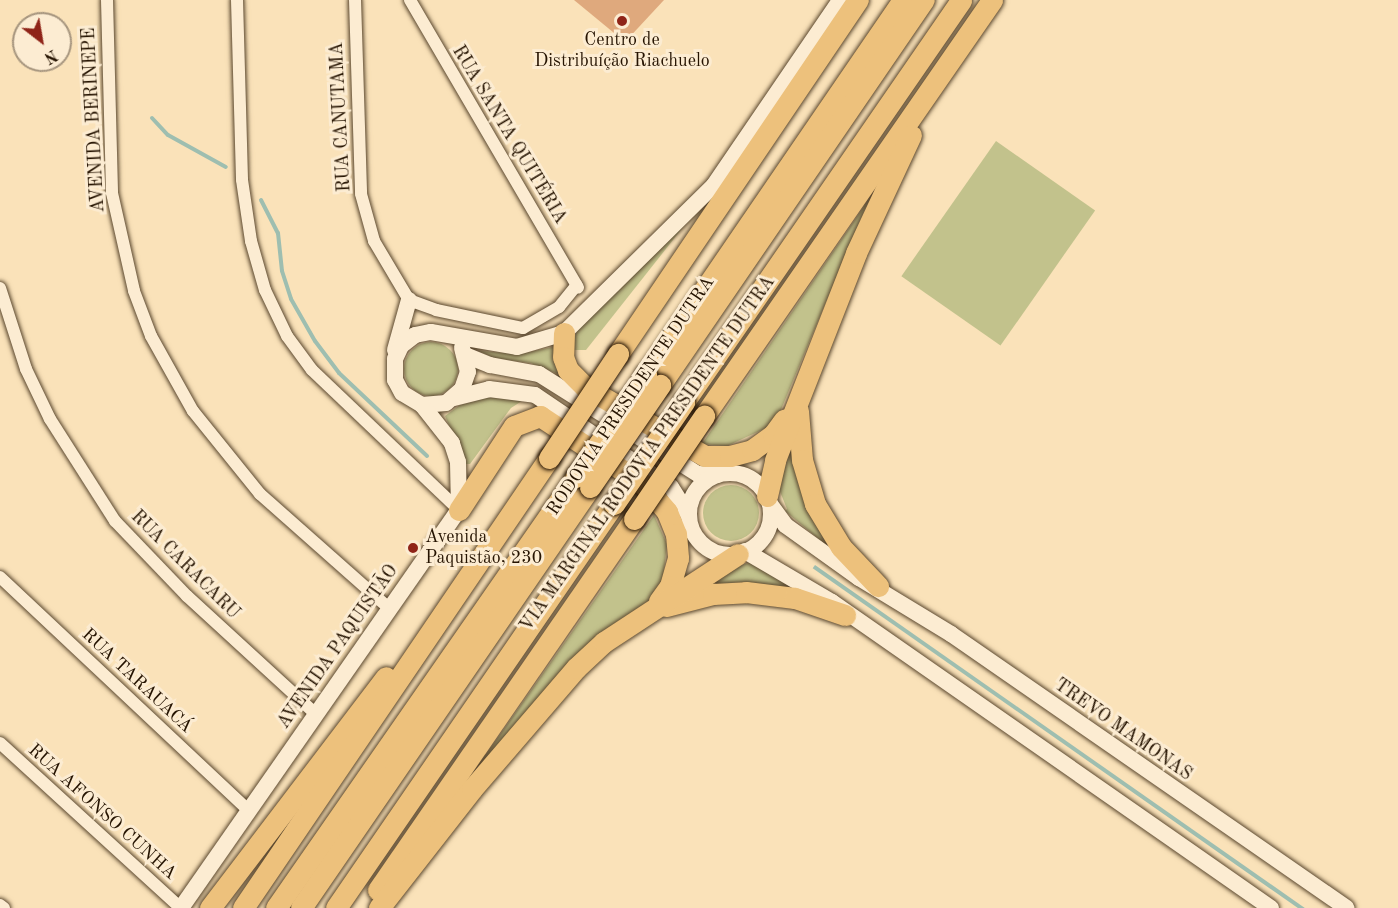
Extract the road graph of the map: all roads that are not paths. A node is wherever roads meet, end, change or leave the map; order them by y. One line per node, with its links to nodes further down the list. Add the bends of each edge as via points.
1 (107, 0): 32 (street, AVENIDA BERINEPE, via 112,193 128,269 152,336 193,411 260,494)
2 (237, 0): 25 (street, via 242,180 251,241 265,290 287,336 312,370)
3 (355, 0): 13 (street, RUA CANUTAMA, via 361,194 374,241)
4 (410, 0): 13 (street, RUA SANTA QUITÉRIA, via 578,286 559,307 523,328 436,310)
5 (840, 0): 14 (main road, via 714,185)
6 (858, 0): 35 (highway, RODOVIA PRESIDENTE DUTRA, bridge)
7 (903, 0): 18 (highway, RODOVIA PRESIDENTE DUTRA)
8 (924, 0): 18 (highway, RODOVIA PRESIDENTE DUTRA)
9 (961, 0): 46 (highway, VIA MARGINAL RODOVIA PRESIDENTE DUTRA, bridge)
10 (992, 0): 11 (highway)
11 (937, 80): 20 (highway, via 856,253); 47 (highway, bridge)
12 (0, 288): 36 (street, RUA CARACARU, via 26,369 50,419 115,521 187,596)
13 (409, 300): 17 (main road)
14 (564, 333): 15 (main road, via 517,347); 20 (highway, via 563,357 568,370 585,387 705,456 742,453 764,443 783,424)
15 (452, 338): 16 (main road); 17 (main road, via 431,332 415,335 401,346)
16 (465, 355): 19 (main road, via 466,381); 22 (main road, via 490,365 539,374 699,474)
17 (395, 359): 21 (main road, via 398,387 407,398)
18 (653, 380): 23 (highway, RODOVIA PRESIDENTE DUTRA, bridge)
19 (454, 398): 21 (main road, via 441,405); 26 (main road, via 489,389 535,395 671,487)
20 (798, 398): 24 (highway, via 773,466); 31 (highway, via 802,460 815,504 841,547)
21 (422, 405): 25 (main road, via 444,432 456,455)
22 (717, 475): 24 (main road, via 733,473 750,478); 26 (main road, via 700,486)
23 (583, 482): 44 (highway, RODOVIA PRESIDENTE DUTRA); 45 (highway, RODOVIA PRESIDENTE DUTRA)
24 (769, 500): 27 (main road, via 768,529 759,542); 31 (main road, TREVO MAMONAS, via 785,525 859,578)
25 (459, 510): 32 (main road, AVENIDA PAQUISTÃO); 33 (highway, via 514,426 540,416 643,484 666,512 676,534 677,568)
26 (689, 516): 27 (main road, via 703,544 721,553)
27 (742, 552): 33 (highway); 34 (main road, via 804,584)
28 (0, 567): 30 (street)
29 (0, 577): 30 (street, RUA TARAUACÁ)
30 (10, 586): 38 (street, RUA TARAUACÁ)
31 (878, 586): 50 (main road, TREVO MAMONAS)
32 (389, 608): 36 (main road, AVENIDA PAQUISTÃO)
33 (654, 608): 34 (highway, via 713,594 746,592 795,598); 48 (highway, via 604,642 576,668 472,789)
34 (845, 615): 49 (main road)
35 (443, 618): 42 (highway, via 381,683); 43 (highway, RODOVIA PRESIDENTE DUTRA)
36 (316, 714): 38 (main road, AVENIDA PAQUISTÃO)
37 (0, 743): 41 (street, RUA AFONSO CUNHA)
38 (249, 810): 41 (main road, AVENIDA PAQUISTÃO)
39 (0, 905): 40 (street)
40 (4, 908)
41 (181, 908)
42 (210, 908)
43 (243, 908)
44 (276, 908)
45 (301, 908)
46 (336, 908)
47 (365, 908)
48 (379, 908)
49 (1271, 908)
50 (1346, 908)

